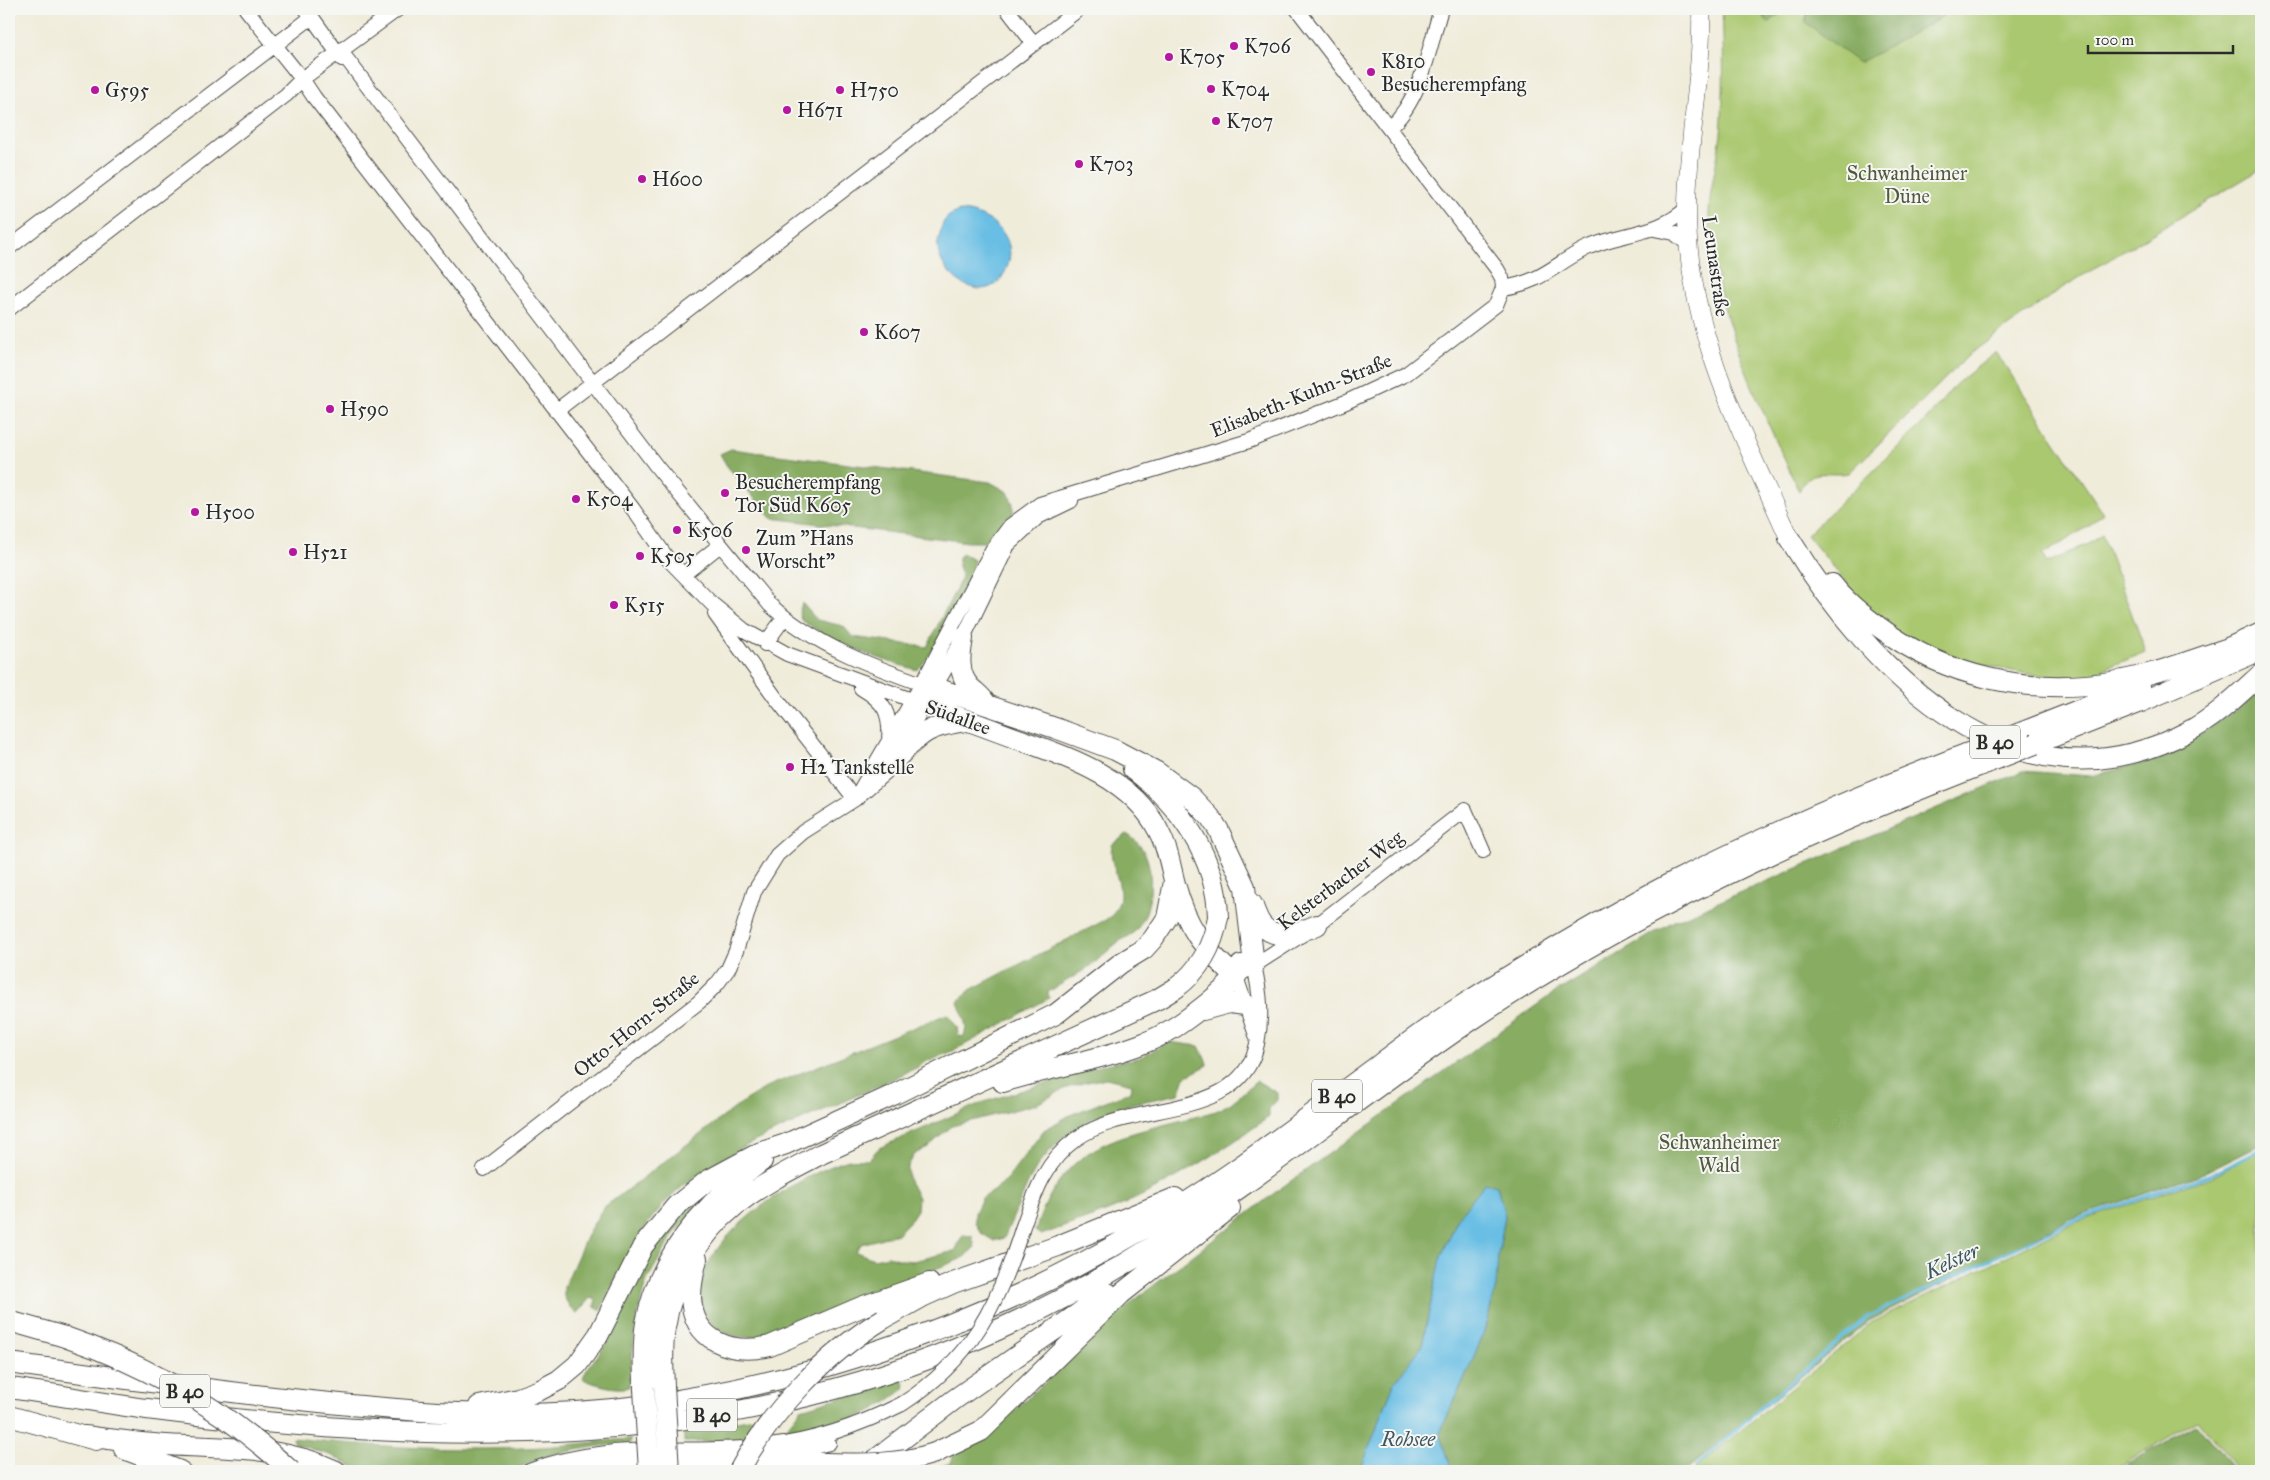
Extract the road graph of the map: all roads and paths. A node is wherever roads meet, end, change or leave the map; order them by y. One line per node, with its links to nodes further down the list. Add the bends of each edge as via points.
1 (246, 9): 9 (street, Südallee)
2 (398, 9): 11 (street)
3 (1007, 9): 10 (street)
4 (1079, 9): 10 (street)
5 (1297, 9): 15 (street)
6 (1441, 9): 15 (street, via 1411,100)
7 (1701, 9): 16 (main road, Leunastraße, via 1701,47)
8 (309, 13): 9 (street); 11 (street, Südallee)
9 (275, 44): 12 (street, Südallee); 19 (street)
10 (1034, 44): 22 (street)
11 (338, 52): 12 (street); 22 (street, Südallee)
12 (302, 79): 13 (street); 14 (street, Südallee)
13 (286, 95): 14 (street, via 298,92); 21 (street)
14 (314, 97): 23 (street, Südallee)
15 (1390, 126): 20 (street, via 1497,269 1502,278)
16 (1687, 208): 17 (street, via 1674,220); 18 (main road, Leunastraße)
17 (1654, 229): 18 (street, via 1674,233); 20 (street, via 1586,249 1536,280)
18 (1688, 244): 25 (main road, Leunastraße, via 1702,326 1725,392 1766,486)
19 (9, 248)
20 (1502, 288): 24 (street, Elisabeth-Kuhn-Straße, via 1500,299 1489,312 1416,368 1395,380 1249,441)
21 (9, 309)
22 (594, 383): 23 (street); 26 (street, Südallee)
23 (556, 411): 27 (street, Südallee)
24 (1113, 484): 31 (street, Elisabeth-Kuhn-Straße, via 1038,517 1016,535 993,573); 38 (street, Elisabeth-Kuhn-Straße, via 1050,500 1010,526 992,550)
25 (1793, 535): 33 (highway, B 40, via 1840,596 1904,646 1953,668 2005,682 2054,687 2114,682); 37 (highway, B 40, via 1837,610 1884,664 1949,716 2012,748 2081,759 2146,750 2208,720)
26 (720, 545): 27 (street); 29 (street, Südallee)
27 (684, 574): 28 (street, Südallee)
28 (700, 592): 32 (street, Südallee); 45 (street, Südallee)
29 (784, 618): 32 (street); 35 (street, Südallee)
30 (2261, 633): 33 (highway, B 40)
31 (964, 638): 38 (street, Elisabeth-Kuhn-Straße); 39 (highway, via 960,666 964,679)
32 (765, 644): 36 (street, Südallee)
33 (2229, 648): 41 (highway, B 40)
34 (2261, 650): 41 (highway, B 40, via 2141,702)
35 (843, 654): 36 (street); 38 (street, Südallee)
36 (837, 673): 38 (street, Südallee); 43 (street, via 884,705)
37 (2261, 674)
38 (924, 694): 39 (highway, Südallee); 40 (highway, Südallee); 43 (street, Otto-Horn-Straße)
39 (987, 706): 42 (highway, Südallee)
40 (970, 721): 43 (highway, via 932,727); 47 (highway, Südallee, via 1074,761 1120,787 1145,809 1157,826 1168,853)
41 (2028, 738): 44 (highway, B 40, bridge)
42 (1096, 743): 48 (highway, via 1157,772 1201,806 1218,829); 57 (highway, bridge, via 1148,782 1188,827 1211,874 1217,899 1218,917 1207,954 1189,977 1158,999)
43 (892, 751): 45 (street, Otto-Horn-Straße, via 874,784)
44 (1980, 757): 58 (highway, B 40, via 1762,857 1623,927 1480,1014); 61 (highway, B 40, via 1907,776 1669,884 1568,940 1447,1015)
45 (855, 799): 60 (street, Otto-Horn-Straße, via 777,854 754,892 736,951 717,984 699,1002)
46 (1483, 851): 49 (street, Kelsterbacher Weg, via 1465,810)
47 (1174, 882): 51 (highway, via 1188,923); 59 (highway, via 1167,918 1153,939 1056,1014 893,1096)
48 (1246, 887): 49 (highway, via 1258,920 1270,931 1292,934); 50 (highway)
49 (1317, 925): 52 (street, Kelsterbacher Weg)
50 (1248, 938): 51 (highway, via 1239,951 1223,953); 52 (highway); 53 (highway)
51 (1200, 941): 53 (highway)
52 (1254, 965): 53 (street, Kelsterbacher Weg); 56 (street, via 1261,1011)
53 (1236, 977): 54 (street); 55 (highway)
54 (1246, 1005): 55 (highway, via 1223,1004); 56 (street)
55 (1196, 1012): 57 (highway, via 1145,1043 1022,1076)
56 (1258, 1040): 69 (street, bridge, via 1247,1071 1225,1091 1201,1100 1108,1122 1076,1139 1059,1154 1040,1183 1010,1267 977,1334 951,1365 920,1393)
57 (920, 1109): 63 (highway, via 780,1175 735,1205)
58 (1342, 1112): 62 (highway, B 40, via 1300,1152); 68 (highway, B 40, via 1160,1242 1048,1306 951,1350 890,1371 773,1403 681,1420 598,1429 506,1433 400,1432 226,1418)
59 (786, 1144): 67 (highway, via 716,1198 680,1243 658,1285 646,1324); 70 (highway, via 722,1171 666,1216 637,1256 591,1347 559,1380 525,1396 494,1403)
60 (484, 1169)
61 (1231, 1172): 64 (highway, via 1096,1232); 70 (highway, B 40, via 1128,1239 1041,1285 962,1320 838,1363 720,1392 627,1407 510,1415)
62 (1218, 1219): 73 (highway, bridge, via 1121,1294 981,1431 935,1453 894,1463); 81 (highway, B 40, via 955,1399)
63 (700, 1245): 64 (highway, via 691,1290 694,1312 712,1339 735,1349 770,1346 940,1279); 67 (highway, via 679,1281 670,1306)
64 (970, 1277): 73 (highway, bridge, via 924,1296 839,1350 803,1385)
65 (9, 1321): 75 (highway, B 40, bridge, via 65,1337 164,1378 227,1419)
66 (9, 1362): 70 (highway, B 40, via 140,1382)
67 (654, 1387): 79 (highway, bridge); 80 (highway, bridge)
68 (9, 1388)
69 (902, 1404): 73 (street, via 862,1429 806,1450); 77 (street, via 840,1431 786,1444 611,1451 564,1459)
70 (397, 1410)
71 (9, 1416): 72 (highway)
72 (84, 1436): 74 (highway); 76 (highway, via 150,1444 268,1450 300,1457)
73 (734, 1466): 78 (street, via 621,1463)
74 (180, 1471)
75 (290, 1471)
76 (336, 1471)
77 (530, 1471)
78 (566, 1471)
79 (649, 1471)
80 (669, 1471)
81 (861, 1471)

